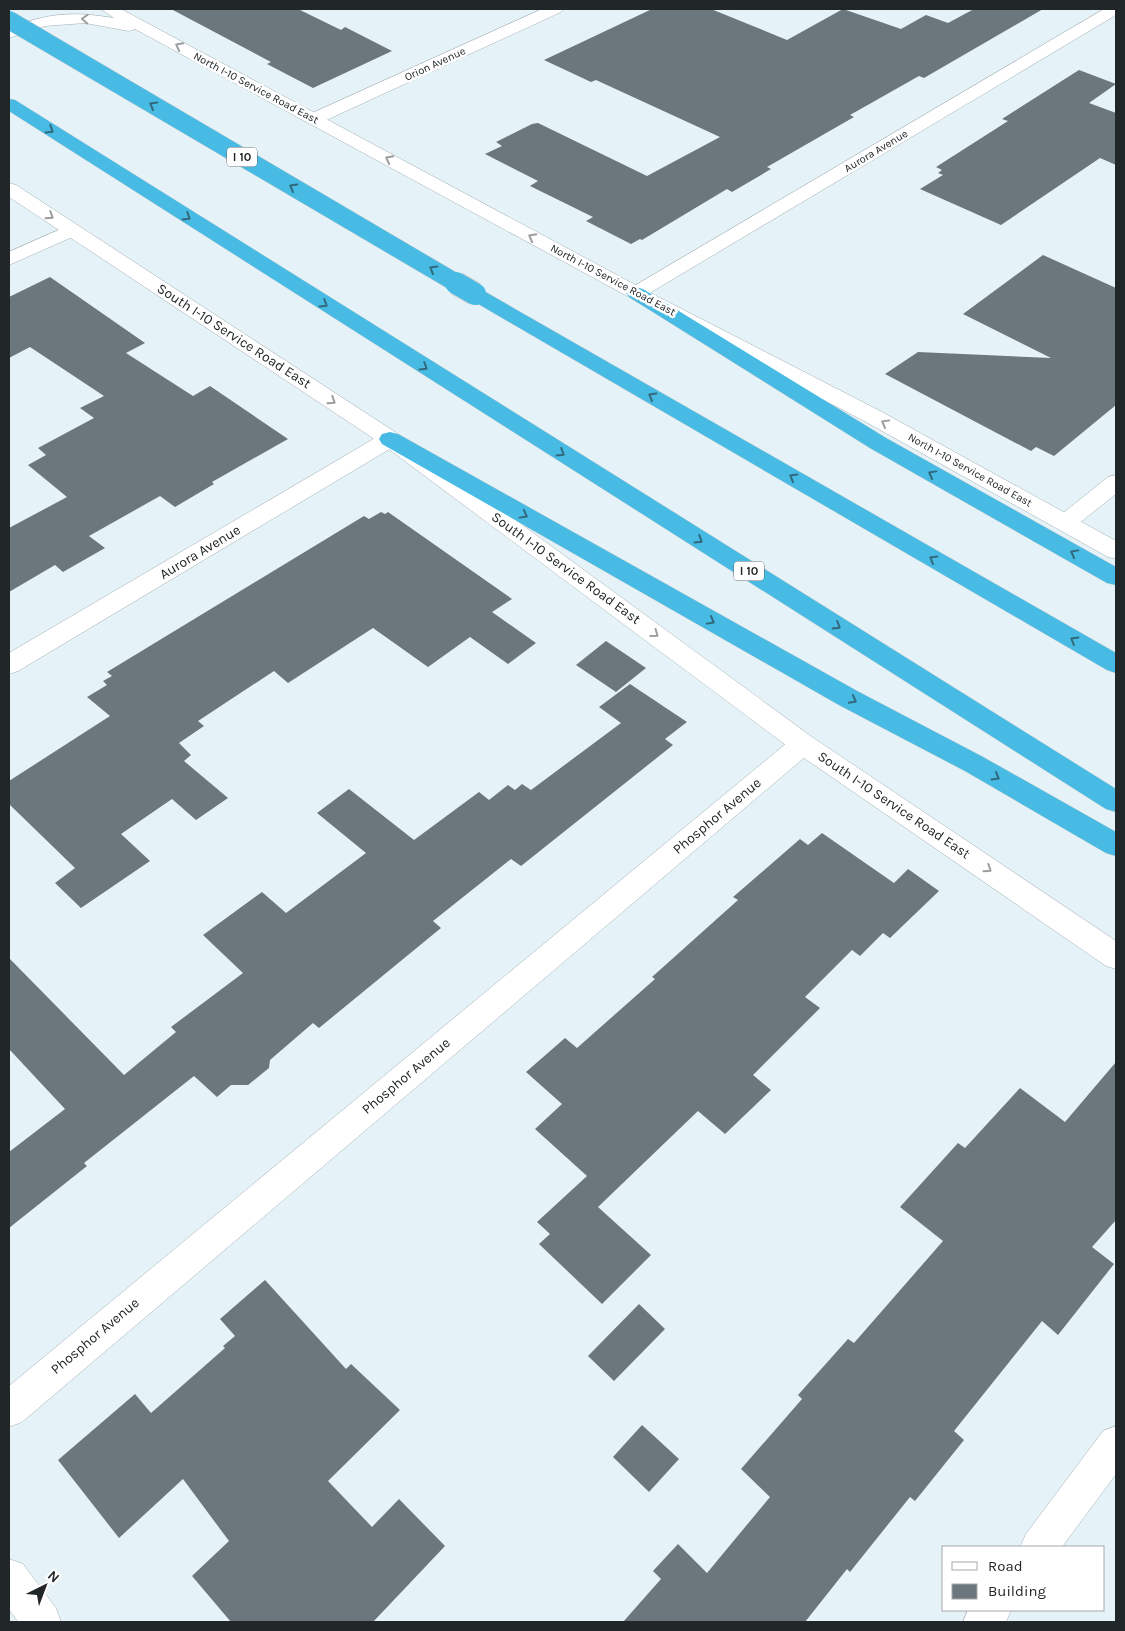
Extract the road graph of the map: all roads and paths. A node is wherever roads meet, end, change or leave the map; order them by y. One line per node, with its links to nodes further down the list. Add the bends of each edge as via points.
1 (109, 9): 5 (street, North I-10 Service Road East)
2 (555, 9): 8 (street, Orion Avenue)
3 (1115, 9): 12 (street, Aurora Avenue)
4 (9, 20): 18 (highway, I 10, one-way to 4, bridge, via 475,294)
5 (150, 30): 6 (street, one-way to 6, via 85,18 43,21); 8 (street, North I-10 Service Road East, one-way to 5)
6 (9, 33)
7 (9, 104): 21 (highway, I 10, one-way to 21)
8 (314, 119): 12 (street, North I-10 Service Road East, one-way to 8)
9 (9, 189): 10 (street, South I-10 Service Road East, one-way to 10)
10 (72, 230): 11 (street); 13 (street, South I-10 Service Road East, one-way to 13)
11 (9, 259)
12 (636, 293): 15 (street, North I-10 Service Road East, one-way to 12, via 874,417); 17 (highway, one-way to 12, via 878,443)
13 (390, 439): 19 (street, Aurora Avenue); 20 (street, South I-10 Service Road East, one-way to 20); 22 (highway, one-way to 22, via 848,698 974,764)
14 (1116, 482): 15 (street)
15 (1066, 524): 16 (street, North I-10 Service Road East)
16 (1116, 551)
17 (1116, 577)
18 (1116, 664)
19 (9, 665)
20 (804, 744): 23 (street, South I-10 Service Road East, one-way to 23); 24 (street, Phosphor Avenue)
21 (1116, 802)
22 (1116, 845)
23 (1116, 957)
24 (9, 1408)
25 (1116, 1444): 26 (street)
26 (1040, 1546)
27 (9, 1578): 29 (street)
28 (991, 1611): 30 (street)
29 (42, 1622)
30 (982, 1622)

